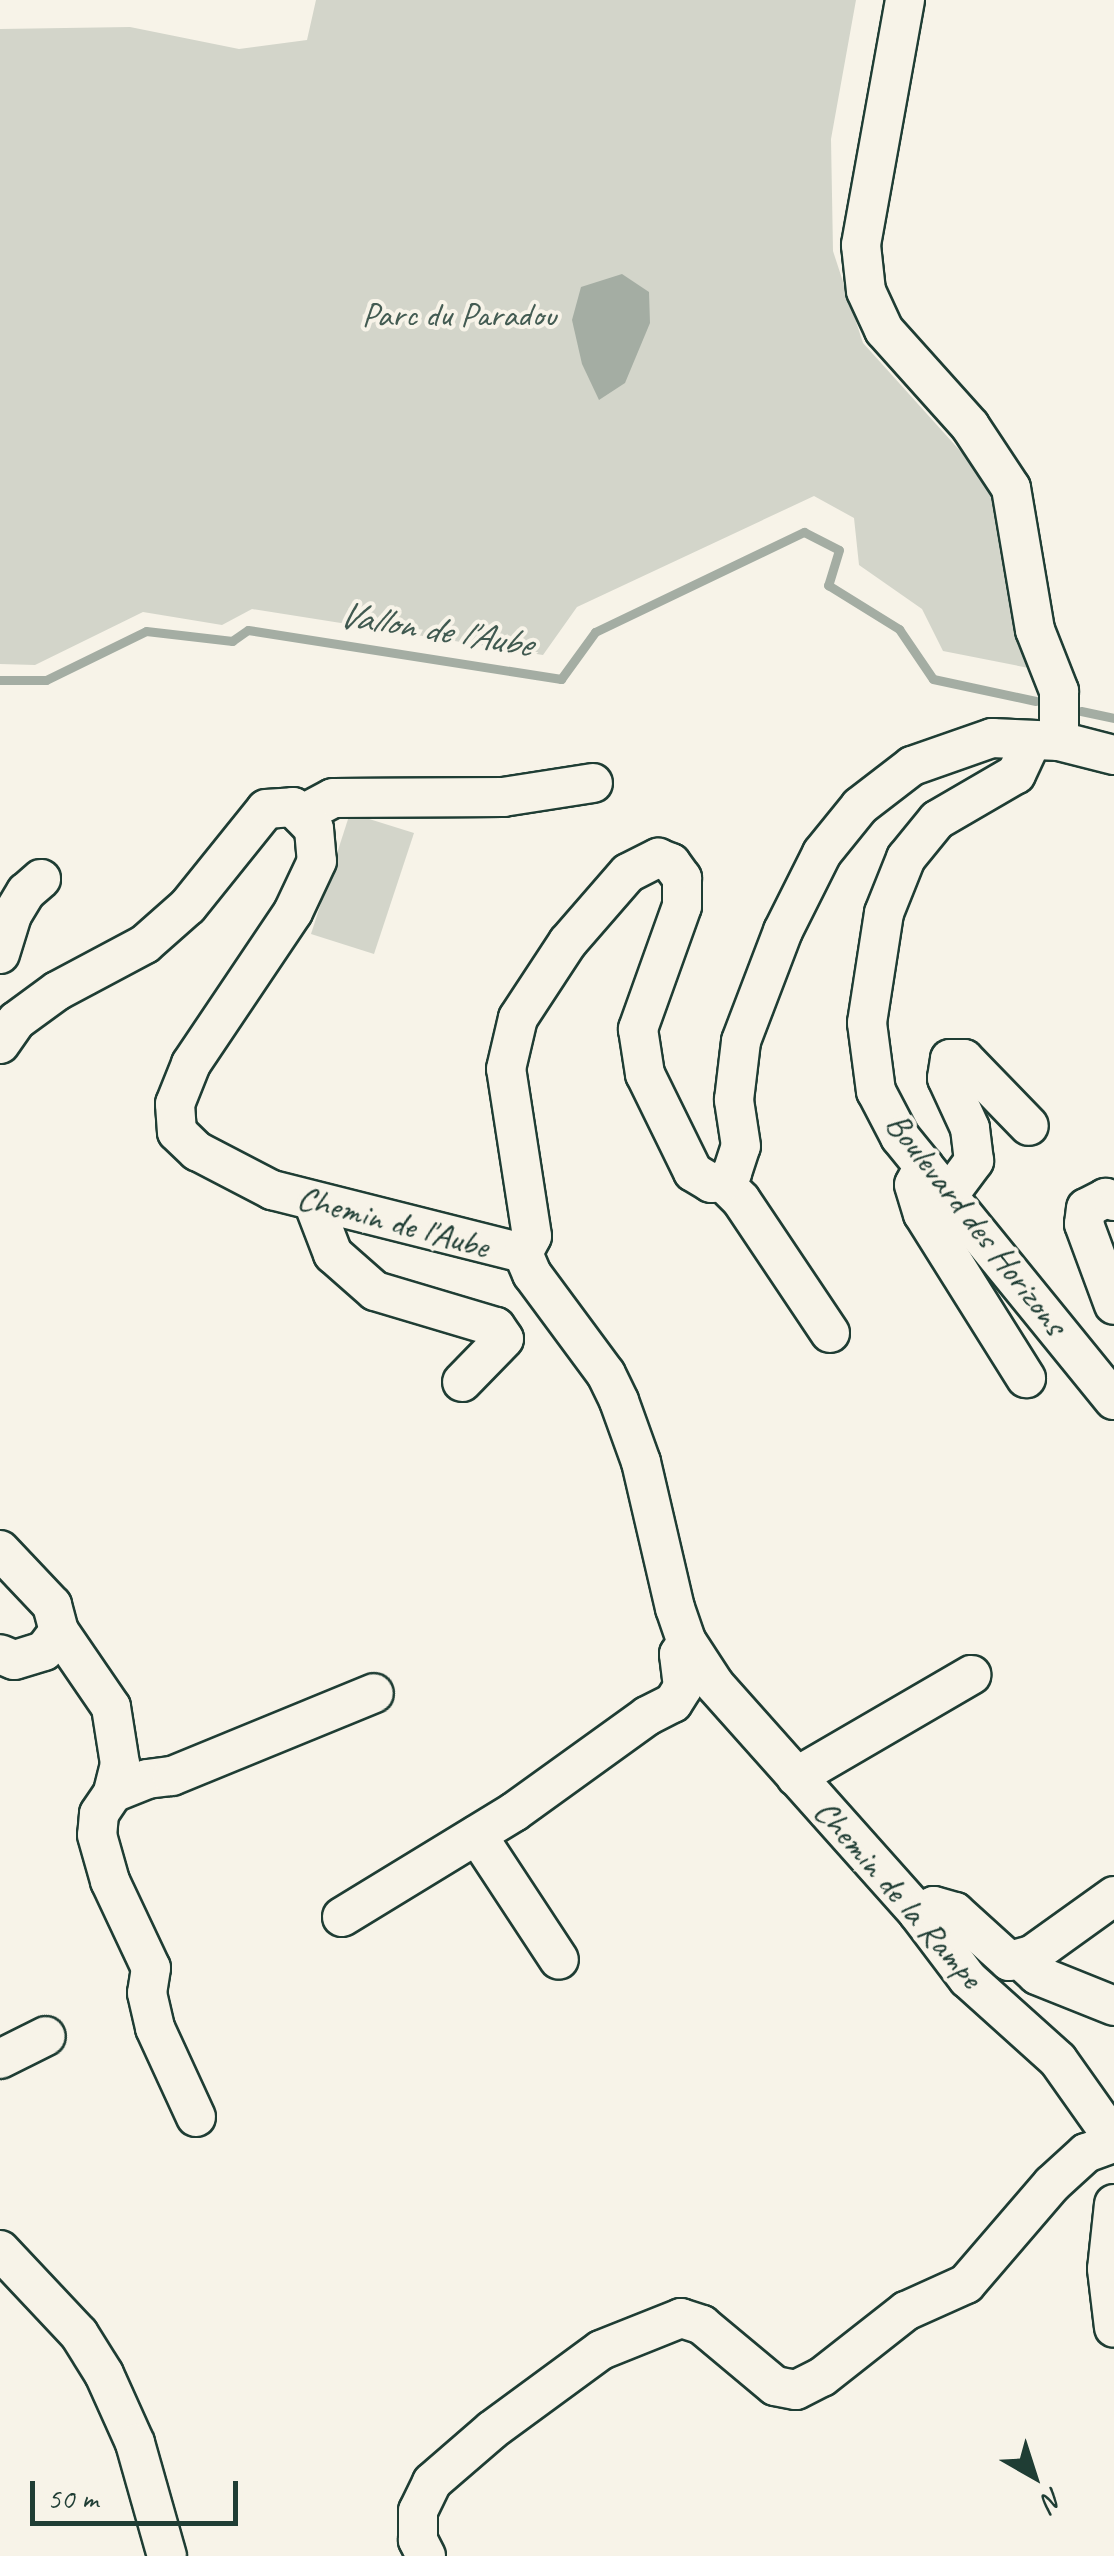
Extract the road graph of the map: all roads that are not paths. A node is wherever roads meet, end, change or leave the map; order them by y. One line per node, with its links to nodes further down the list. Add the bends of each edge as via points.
1 (905, 0): 2 (street, via 861,245 866,291 884,330 970,426 1011,488 1034,630 1058,691)
2 (1046, 740): 3 (street); 10 (street, Boulevard des Horizons, via 1016,774 937,820 906,858 884,912 868,1023 876,1091 900,1138); 11 (street, via 992,738 912,766 860,806 822,853 741,1041 734,1100 741,1146)
3 (1114, 755)
4 (593, 783): 5 (street, via 503,797 333,798)
5 (301, 815): 8 (street, via 294,807 266,808 188,906 145,944); 14 (street, Chemin de l'Aube, via 314,829 316,861 293,912 191,1064 176,1104 177,1132 197,1151 272,1190)
6 (41, 879): 7 (street, via 12,915)
7 (0, 954)
8 (5, 1024)
9 (1029, 1126): 12 (street, via 964,1059 950,1059 946,1078 970,1128 974,1161)
10 (924, 1166): 12 (street, Boulevard des Horizons); 18 (street, via 914,1185 923,1214)
11 (723, 1182): 15 (street, Chemin de l'Aube, via 693,1172 645,1074 638,1028 682,906 682,878 658,858 628,873 568,942 518,1018 506,1069 532,1236); 17 (street)
12 (948, 1196): 20 (street, Boulevard des Horizons)
13 (1114, 1201): 16 (street, via 1086,1208 1084,1224)
14 (313, 1202): 15 (street, Chemin de l'Aube); 19 (street, via 332,1254 375,1291 496,1327 504,1339)
15 (523, 1253): 23 (street, Chemin de la Rampe, via 619,1401 642,1462)
16 (1114, 1305)
17 (830, 1333)
18 (1026, 1378)
19 (462, 1382)
20 (1114, 1400)
21 (0, 1550): 22 (street, via 52,1605)
22 (59, 1631): 24 (street, via 44,1650 14,1660); 28 (street, via 111,1707 120,1764)
23 (687, 1642): 27 (street, Chemin de la Rampe, via 715,1685); 29 (street, Chemin de la Rampe, via 679,1654 682,1687 673,1702)
24 (0, 1654)
25 (970, 1674): 27 (street)
26 (374, 1693): 28 (street, via 172,1776)
27 (796, 1777): 31 (street, Chemin de la Rampe)
28 (113, 1793): 38 (street, via 99,1814 97,1834 110,1881 151,1968 147,1993 156,2028)
29 (477, 1835): 32 (street, Chemin de la Rampe); 34 (street)
30 (1114, 1896): 33 (street)
31 (918, 1913): 33 (street, via 934,1906 955,1912 995,1952 1009,1961); 39 (street, Chemin de la Rampe, via 968,1979 1058,2060)
32 (342, 1917)
33 (1020, 1958): 35 (street, via 1037,1975)
34 (559, 1960)
35 (1114, 2006)
36 (46, 2036): 37 (street)
37 (0, 2060)
38 (196, 2117)
39 (1114, 2137): 44 (street, via 1052,2184 966,2284 906,2311 796,2390 775,2386 702,2325 680,2318 601,2350 432,2482 418,2511 418,2540)
40 (1113, 2212): 42 (street, via 1107,2295)
41 (0, 2250): 43 (street, via 80,2334 104,2374 135,2443)
42 (1114, 2328)
43 (168, 2556)
44 (426, 2556)

